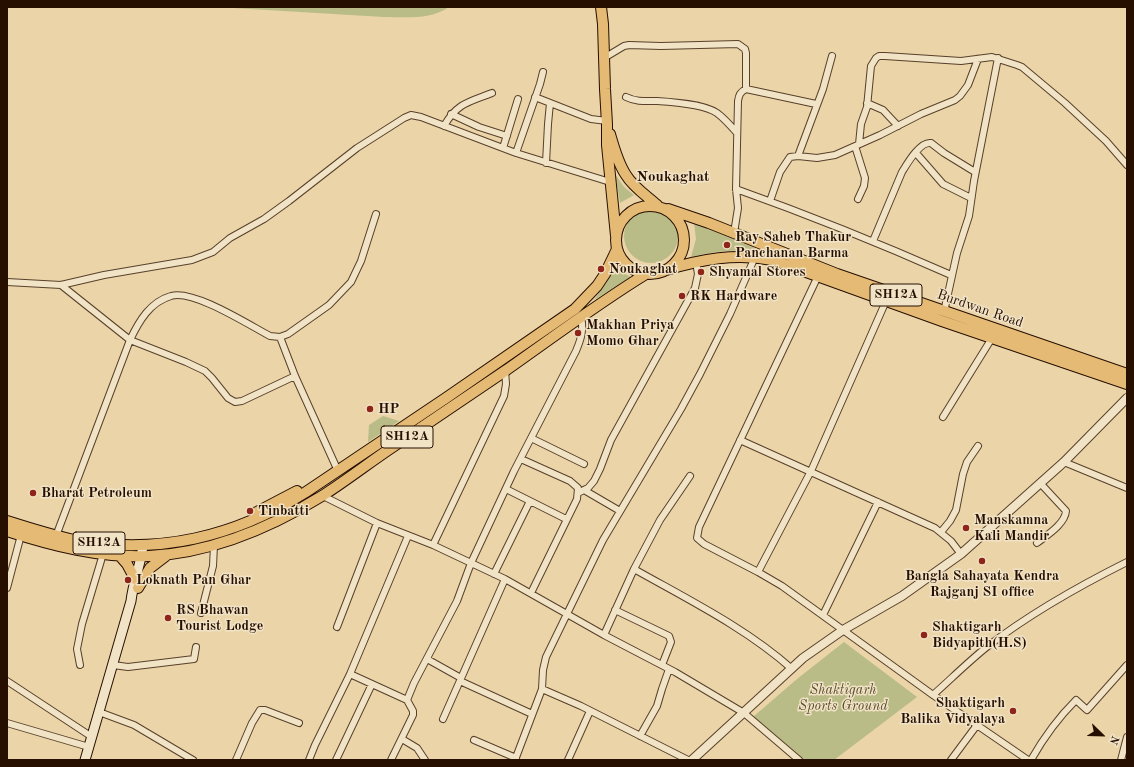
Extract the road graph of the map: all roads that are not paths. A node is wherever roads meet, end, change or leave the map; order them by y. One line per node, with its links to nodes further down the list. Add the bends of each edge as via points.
1 (601, 7): 3 (main road)
2 (832, 56): 14 (street)
3 (604, 58): 7 (street, via 629,45 738,44 746,53); 16 (main road)
4 (998, 58): 5 (street); 27 (street, via 1022,67 1106,141); 28 (street)
5 (978, 59): 13 (street, via 879,56 871,66); 18 (street, via 968,85 960,96)
6 (543, 72): 9 (street)
7 (746, 89): 14 (street); 19 (street, via 739,95)
8 (492, 93): 15 (street, via 463,105)
9 (535, 97): 12 (street); 23 (street)
10 (626, 97): 19 (street, via 710,110 721,116)
11 (518, 99): 20 (street)
12 (550, 103): 16 (street, via 591,119); 26 (street)
13 (867, 103): 18 (street, via 883,110); 21 (street)
14 (816, 104): 25 (street)
15 (452, 114): 17 (street); 20 (street)
16 (607, 122): 29 (main road); 34 (main road, via 626,176)
17 (444, 126): 22 (street); 49 (street, via 415,115 404,118 357,148 289,201 205,256)
18 (898, 126): 21 (street)
19 (737, 133): 30 (street)
20 (506, 136): 22 (street)
21 (857, 145): 25 (street, via 824,158); 32 (street, via 865,178)
22 (503, 148): 23 (street)
23 (516, 153): 26 (street)
24 (916, 153): 28 (street, via 923,144 929,142); 31 (street, via 943,184); 39 (street, via 902,172)
25 (798, 156): 33 (street, via 790,157 783,167)
26 (546, 163): 29 (street)
27 (1127, 165)
28 (975, 172): 31 (street)
29 (610, 182): 38 (main road)
30 (736, 189): 33 (street); 37 (street, via 738,208)
31 (970, 198): 46 (street, via 968,220)
32 (858, 199)
33 (770, 201): 39 (street)
34 (657, 205): 35 (main road, SH12A); 38 (main road, SH12A, via 646,205 630,212 619,225)
35 (668, 209): 37 (main road, Burdwan Road / SH12A); 44 (main road, via 677,217 683,228 685,240 683,252 676,263)
36 (376, 214): 53 (street, via 361,261 351,282 329,305 307,322)
37 (734, 233): 43 (main road, Burdwan Road / SH12A)
38 (616, 236): 40 (main road, SH12A)
39 (873, 242): 46 (street)
40 (617, 249): 45 (main road, SH12A, via 623,261 633,270); 68 (main road, SH12A, via 597,286 575,308)
41 (755, 257): 42 (main road, Burdwan Road / SH12A, via 728,257); 43 (main road, Burdwan Road / SH12A); 78 (street, via 733,308 681,409)
42 (696, 262): 44 (main road, Burdwan Road / SH12A); 74 (street, via 698,274 694,288 611,440 594,481)
43 (795, 263): 47 (main road, Burdwan Road / SH12A); 51 (main road, Burdwan Road / SH12A)
44 (666, 270): 45 (main road, SH12A)
45 (646, 274): 52 (main road, SH12A)
46 (951, 275): 51 (street)
47 (818, 276): 50 (main road, Burdwan Road / SH12A); 63 (street)
48 (7, 282): 49 (street)
49 (61, 285): 55 (street)
50 (886, 301): 54 (main road, Burdwan Road / SH12A); 69 (street)
51 (944, 312): 57 (main road, Burdwan Road / SH12A)
52 (581, 317): 56 (main road, SH12A); 62 (street, via 583,327 576,351)
53 (280, 337): 55 (street, via 270,336 205,302 182,295 171,296 145,313); 58 (street)
54 (992, 338): 59 (main road, Burdwan Road / SH12A); 61 (street)
55 (130, 340): 58 (street, via 205,371 228,398 236,402); 85 (street)
56 (505, 370): 75 (main road, SH12A); 90 (street, via 504,396)
57 (1127, 374)
58 (295, 376): 68 (street)
59 (1127, 384)
60 (1127, 398): 66 (street)
61 (943, 417)
62 (531, 438): 65 (street); 67 (street)
63 (740, 440): 69 (street); 99 (street, via 699,527 698,538 704,544)
64 (978, 446): 83 (street, via 967,462 956,510)
65 (521, 459): 73 (street); 74 (street, via 574,483)
66 (1064, 462): 71 (street); 72 (street)
67 (584, 464)
68 (338, 471): 88 (main road, SH12A, via 323,481 306,485 264,508 194,539)
69 (811, 471): 77 (street); 99 (street)
70 (690, 476): 98 (street, via 660,520)
71 (1041, 484): 87 (street, via 1066,510 1063,520); 93 (street)
72 (1127, 488)
73 (506, 489): 76 (street); 97 (street)
74 (581, 492): 78 (street); 79 (street)
75 (323, 496): 81 (street); 89 (main road, SH12A, via 264,527)
76 (530, 501): 79 (street); 100 (street)
77 (878, 502): 83 (street); 108 (street)
78 (620, 511): 107 (street)
79 (566, 519): 104 (street)
80 (7, 521): 85 (main road, SH12A)
81 (377, 523): 86 (street); 109 (street)
82 (7, 531): 84 (main road, SH12A)
83 (940, 532): 93 (street, via 952,541)
84 (21, 535): 91 (main road, SH12A, via 68,548); 103 (street)
85 (56, 536): 88 (main road, SH12A, via 90,542)
86 (408, 536): 90 (street); 120 (street)
87 (1037, 543)
88 (147, 545): 95 (main road)
89 (214, 545): 92 (main road, SH12A); 106 (street, via 213,566)
90 (432, 546): 97 (street)
91 (103, 554): 94 (main road, SH12A); 114 (street, via 82,624 77,649)
92 (169, 554): 95 (main road, SH12A); 102 (main road, via 150,568)
93 (961, 554): 110 (street, via 902,596)
94 (120, 556): 95 (main road, SH12A); 102 (main road)
95 (146, 556): 102 (main road)
96 (1127, 562): 125 (street, via 1058,599 1021,623 988,646)
97 (471, 563): 100 (street); 113 (street, via 457,601)
98 (634, 569): 105 (street); 119 (street, via 731,625 775,654)
99 (758, 572): 108 (street)
100 (494, 574): 101 (street)
101 (505, 579): 104 (street); 121 (street)
102 (136, 583): 115 (main road)
103 (7, 588)
104 (531, 593): 107 (street)
105 (615, 610): 111 (street); 116 (street, via 669,636 671,642)
106 (201, 613)
107 (567, 613): 111 (street); 124 (street, via 546,657)
108 (823, 615): 110 (street)
109 (338, 627)
110 (843, 630): 119 (street, via 803,658); 125 (street)
111 (604, 635): 116 (street)
112 (196, 646): 115 (street, via 194,659 128,667)
113 (427, 659): 121 (street); 126 (street)
114 (80, 665)
115 (113, 665): 128 (main road)
116 (662, 665): 118 (street)
117 (1127, 665): 154 (street, via 1087,710 1076,700 1060,715)
118 (669, 669): 129 (street); 135 (street, via 658,702)
119 (792, 669): 129 (street)
120 (350, 674): 123 (street); 145 (street)
121 (461, 679): 130 (street); 131 (street)
122 (7, 682): 136 (street)
123 (372, 684): 126 (street); 146 (street)
124 (542, 689): 127 (street); 130 (street)
125 (933, 695): 134 (street)
126 (407, 700): 138 (street, via 413,715)
127 (590, 711): 135 (street); 149 (street)
128 (99, 712): 136 (main road); 143 (street, via 134,725)
129 (744, 713): 151 (street); 152 (street)
130 (532, 714): 141 (street)
131 (443, 719)
132 (7, 723): 140 (street)
133 (299, 723): 144 (street, via 260,710)
134 (977, 725): 153 (street); 154 (street)
135 (640, 736): 150 (street)
136 (92, 737): 140 (main road)
137 (1127, 737): 155 (street)
138 (402, 739): 147 (street); 148 (street, via 417,748)
139 (474, 740): 141 (street)
140 (89, 747): 142 (main road)
141 (515, 759)
142 (85, 760)
143 (193, 760)
144 (236, 760)
145 (309, 760)
146 (336, 760)
147 (391, 760)
148 (425, 760)
149 (568, 760)
150 (688, 760)
151 (692, 760)
152 (799, 760)
153 (951, 760)
154 (1030, 760)
155 (1120, 760)

